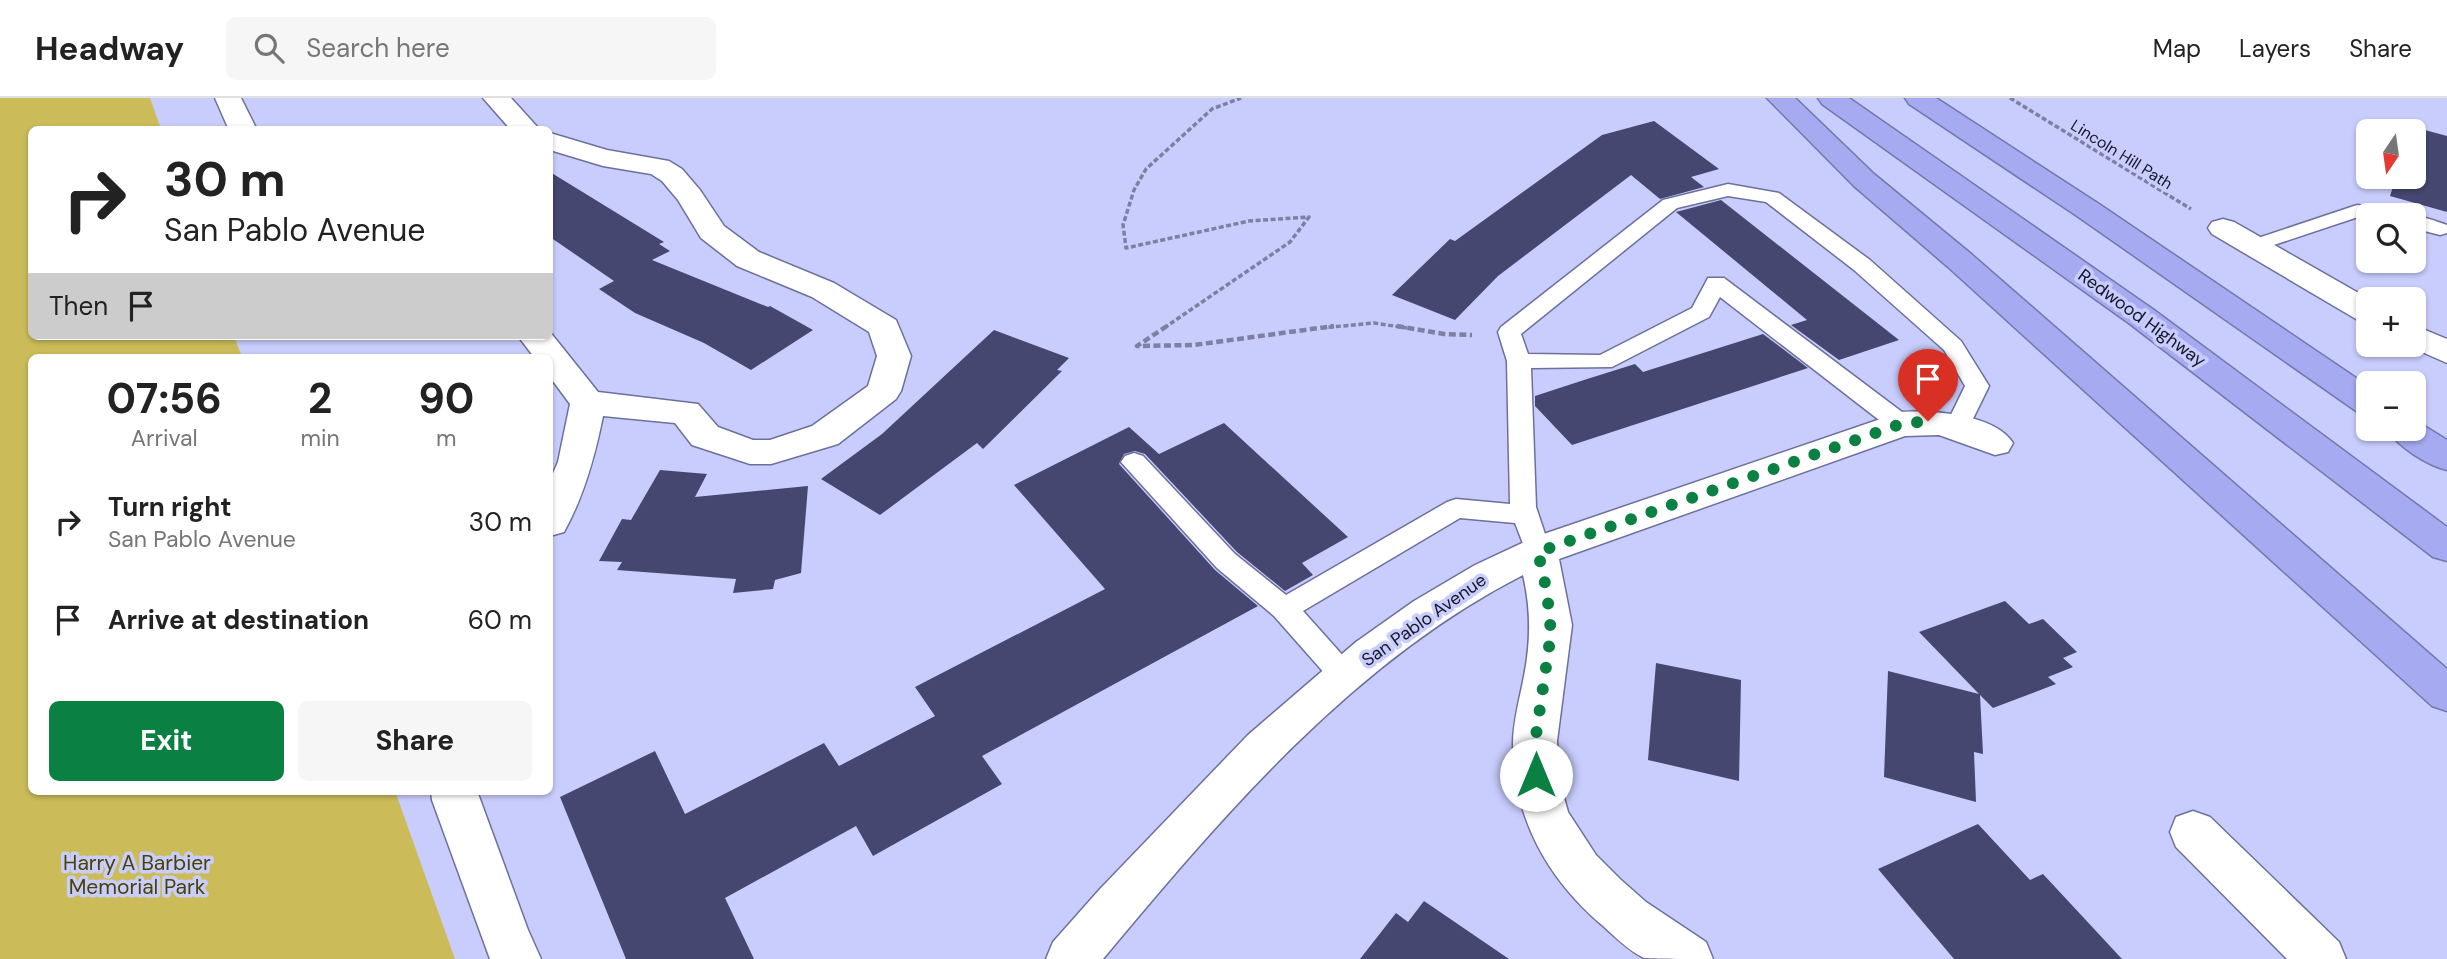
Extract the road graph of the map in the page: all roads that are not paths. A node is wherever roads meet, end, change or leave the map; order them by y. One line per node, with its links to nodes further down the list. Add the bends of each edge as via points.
1 (228, 98): 6 (street)
2 (496, 98): 7 (street)
3 (1780, 98): 34 (highway, via 1864,180)
4 (1830, 98): 31 (highway, Redwood Highway, via 2141,317)
5 (1917, 98): 21 (highway)
6 (241, 126)
7 (523, 126)
8 (553, 142): 22 (street, via 603,158 659,167 672,175 712,232 748,259 823,290 884,327 894,356 884,391 825,435 760,454 705,436 686,412)
9 (2356, 211): 13 (lane)
10 (2426, 225): 12 (lane)
11 (2223, 228): 13 (street)
12 (2440, 229)
13 (2253, 246): 14 (street)
14 (2356, 305)
15 (538, 340): 18 (street)
16 (2426, 342): 17 (street)
17 (2447, 352)
18 (549, 354)
19 (553, 359): 22 (street)
20 (1519, 361): 23 (lane, via 1604,362 1701,312 1716,283); 24 (lane, via 1509,332 1671,204 1728,190 1772,197 1863,265 1953,346 1977,386); 30 (lane)
21 (2356, 394)
22 (588, 403): 29 (street, via 576,462)
23 (1901, 424): 24 (street, San Pablo Avenue); 30 (street, San Pablo Avenue)
24 (1958, 425): 26 (street, San Pablo Avenue)
25 (2422, 441): 27 (highway)
26 (1995, 443)
27 (2447, 458)
28 (1134, 462): 32 (lane, via 1226,561)
29 (553, 515)
30 (1528, 519): 32 (lane, via 1456,508); 33 (street, San Pablo Avenue, via 1492,573 1448,599); 39 (street, via 1547,592 1551,633 1535,742 1543,811 1561,847 1590,886 1633,923)
31 (2447, 547)
32 (1284, 609): 33 (lane)
33 (1345, 676): 38 (street, San Pablo Avenue, via 1220,792)
34 (2447, 694)
35 (454, 795): 37 (street)
36 (2193, 832): 40 (street)
37 (516, 959)
38 (1072, 959)
39 (1688, 959)
40 (2320, 959)

